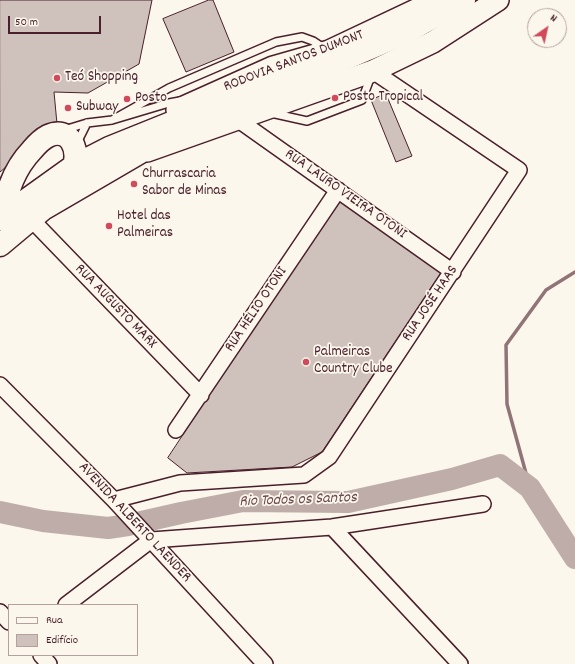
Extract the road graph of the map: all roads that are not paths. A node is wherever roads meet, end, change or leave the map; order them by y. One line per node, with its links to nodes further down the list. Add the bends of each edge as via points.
1 (437, 0): 4 (main road, RODOVIA SANTOS DUMONT)
2 (464, 0): 6 (highway, RODOVIA SANTOS DUMONT, via 403,34 326,67)
3 (498, 0): 5 (main road, via 433,42)
4 (329, 51): 6 (main road, RODOVIA SANTOS DUMONT, via 273,67); 8 (lane, via 302,36 276,42 169,88)
5 (373, 71): 7 (main road); 19 (street, RUA JOSÉ HAAS, via 519,170)
6 (196, 108): 8 (lane, via 182,100); 11 (highway, RODOVIA SANTOS DUMONT); 13 (highway, RODOVIA SANTOS DUMONT, via 109,148)
7 (237, 119): 11 (main road); 15 (street, RUA LAURO VIEIRA OTONI)
8 (112, 120): 9 (lane)
9 (86, 124): 10 (lane); 13 (lane)
10 (56, 133): 12 (highway, via 40,141); 13 (highway, via 72,140)
11 (139, 153): 17 (highway, RODOVIA SANTOS DUMONT)
12 (25, 157): 14 (lane); 16 (highway, via 13,176)
13 (75, 158): 16 (highway, RODOVIA SANTOS DUMONT); 17 (highway, via 67,181)
14 (6, 175)
15 (338, 190): 19 (street, RUA LAURO VIEIRA OTONI); 21 (street, RUA HÉLIO OTONI)
16 (2, 210)
17 (36, 214): 18 (highway, RODOVIA SANTOS DUMONT); 21 (street, RUA AUGUSTO MARX)
18 (0, 244)
19 (453, 272): 23 (street, RUA JOSÉ HAAS, via 329,457 304,475 180,483)
20 (0, 385): 23 (street, AVENIDA ALBERTO LAENDER)
21 (200, 395): 22 (street, RUA HÉLIO OTONI)
22 (176, 430)
23 (114, 500): 26 (street, AVENIDA ALBERTO LAENDER)
24 (483, 504): 25 (street)
25 (332, 527): 26 (street); 33 (street)
26 (149, 537): 27 (street); 32 (street, AVENIDA ALBERTO LAENDER)
27 (67, 604)
28 (0, 612): 29 (street)
29 (8, 621)
30 (42, 656): 31 (street)
31 (50, 664)
32 (265, 664)
33 (460, 664)

